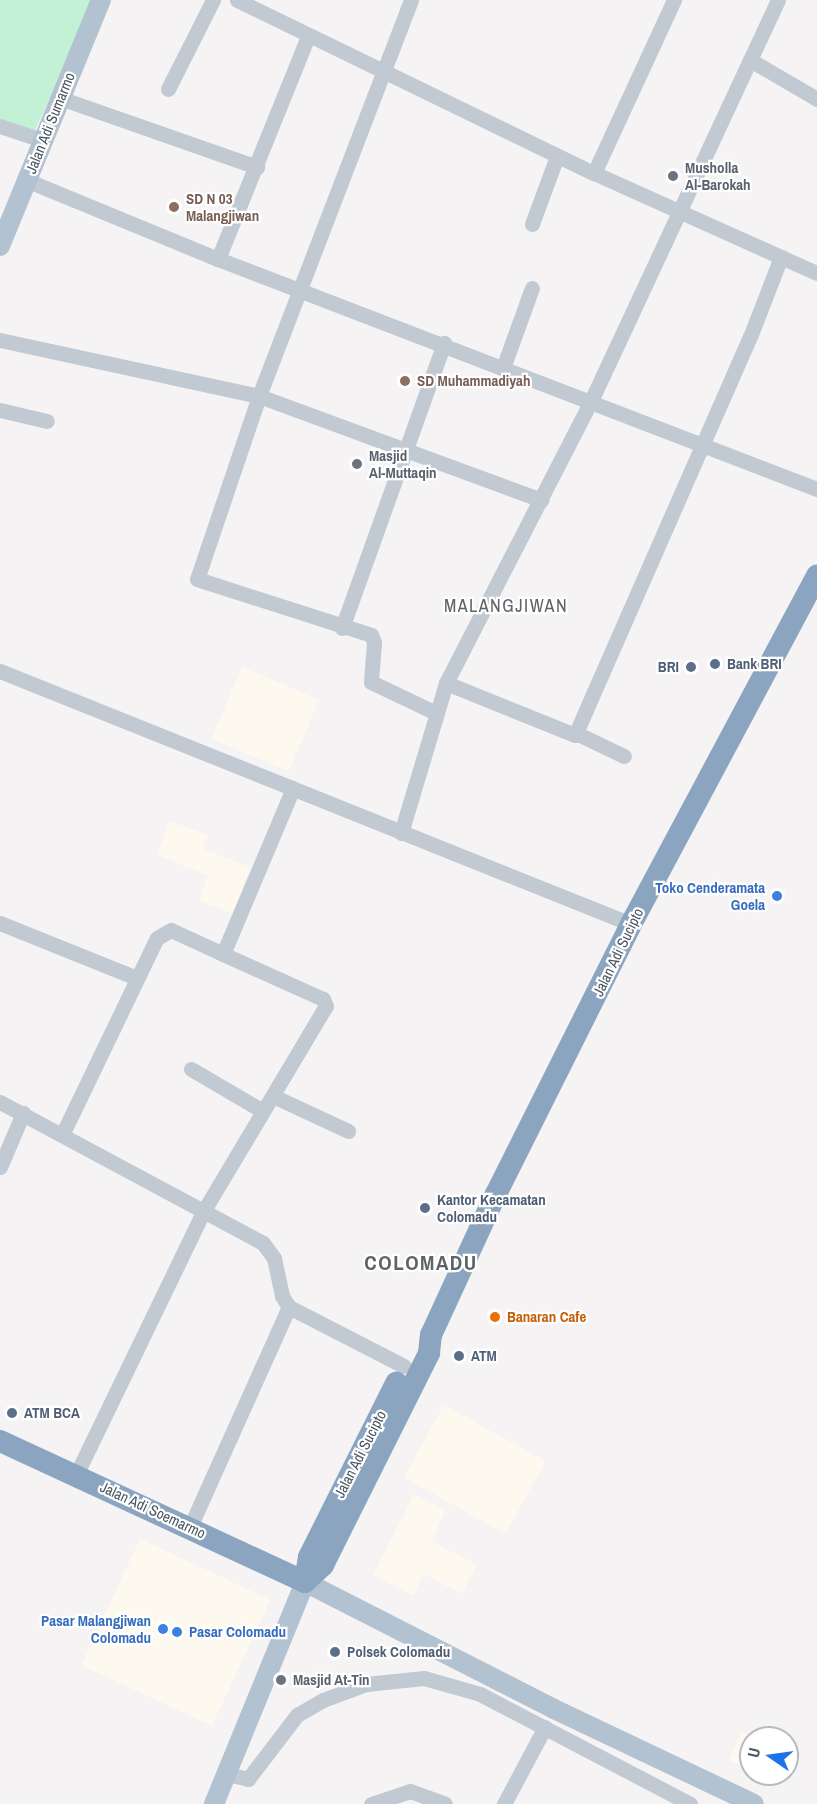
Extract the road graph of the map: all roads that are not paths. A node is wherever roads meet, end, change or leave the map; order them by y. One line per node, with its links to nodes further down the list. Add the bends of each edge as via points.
1 (101, 0): 12 (main road, Jalan Adi Sumarmo)
2 (213, 0): 11 (street)
3 (237, 0): 7 (street)
4 (411, 0): 10 (street)
5 (674, 0): 18 (street)
6 (778, 0): 9 (street)
7 (253, 4): 8 (street)
8 (308, 36): 10 (street); 17 (street)
9 (750, 60): 13 (street); 20 (street)
10 (384, 74): 16 (street); 27 (street)
11 (168, 89)
12 (60, 98): 15 (main road, Jalan Adi Sumarmo); 17 (street)
13 (817, 99)
14 (0, 126): 15 (street)
15 (42, 140): 19 (main road, Jalan Adi Sumarmo)
16 (557, 156): 18 (street); 21 (street)
17 (257, 166): 24 (street)
18 (594, 173): 20 (street)
19 (26, 180): 22 (main road, Jalan Adi Sumarmo); 24 (street)
20 (678, 210): 23 (street); 32 (street)
21 (532, 224)
22 (0, 246)
23 (781, 257): 25 (street); 35 (street)
24 (218, 259): 27 (street)
25 (817, 273)
26 (532, 288): 30 (street)
27 (301, 290): 29 (street); 31 (street)
28 (0, 340): 31 (street)
29 (444, 343): 30 (street); 36 (street)
30 (503, 368): 32 (street)
31 (259, 396): 36 (street); 40 (street, via 196,579)
32 (591, 401): 35 (street); 38 (street)
33 (0, 410): 34 (street)
34 (47, 421)
35 (704, 444): 37 (street); 44 (street)
36 (407, 449): 38 (street); 40 (street)
37 (817, 489)
38 (541, 500): 42 (street)
39 (817, 575): 49 (highway, Jalan Adi Sucipto)
40 (342, 628): 43 (street, via 373,638 371,682)
41 (0, 671): 46 (street)
42 (446, 683): 43 (street); 44 (street, via 572,737)
43 (436, 713): 47 (street)
44 (576, 733): 45 (street)
45 (624, 756)
46 (293, 788): 47 (street); 50 (street)
47 (401, 833): 49 (street)
48 (0, 923): 51 (street)
49 (631, 924): 62 (highway, Jalan Adi Sucipto, via 496,1194)
50 (223, 954): 51 (street, via 171,930 163,932); 53 (street, via 326,1002)
51 (137, 978): 58 (street)
52 (191, 1069): 55 (street)
53 (273, 1096): 55 (street); 57 (street)
54 (0, 1102): 56 (street)
55 (263, 1111): 60 (street)
56 (23, 1113): 58 (street); 59 (street)
57 (348, 1131)
58 (63, 1134): 60 (street)
59 (0, 1167)
60 (203, 1212): 61 (street, via 270,1250 282,1296); 65 (street)
61 (290, 1307): 63 (street); 66 (street)
62 (431, 1335): 63 (highway, Jalan Adi Sucipto, via 414,1347); 67 (highway, Jalan Adi Sucipto, via 429,1353 323,1565)
63 (404, 1366): 67 (highway, Jalan Adi Sucipto, via 309,1557)
64 (0, 1441): 65 (highway, Jalan Adi Soemarmo)
65 (76, 1475): 66 (highway, Jalan Adi Soemarmo)
66 (190, 1527): 67 (highway, Jalan Adi Soemarmo)
67 (305, 1582): 69 (main road, Jalan Adi Sucipto); 75 (main road, via 554,1709)
68 (545, 1727): 69 (street, via 464,1688 409,1677 366,1684 323,1700 297,1715 248,1779); 73 (street); 74 (street)
69 (226, 1774): 70 (main road, Jalan Adi Sucipto)
70 (214, 1804)
71 (371, 1804): 72 (street, via 410,1791)
72 (445, 1804)
73 (504, 1804)
74 (690, 1804)
75 (754, 1804)

